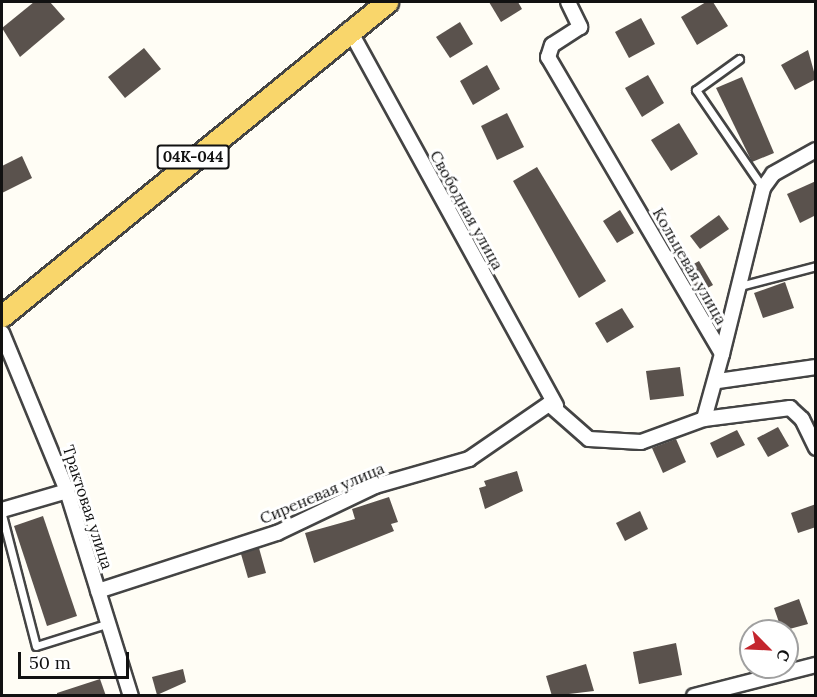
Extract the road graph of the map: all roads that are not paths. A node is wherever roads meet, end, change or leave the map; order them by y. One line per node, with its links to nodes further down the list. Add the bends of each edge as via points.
1 (387, 2): 3 (main road, 04К-044)
2 (568, 2): 11 (street, Кольцевая улица, via 580,27 552,45 548,57)
3 (349, 29): 9 (main road, 04К-044); 14 (street, Свободная улица)
4 (739, 59): 6 (lane, via 696,90)
5 (816, 150): 6 (street, via 773,174)
6 (763, 188): 8 (street, Кольцевая улица)
7 (816, 266): 8 (lane)
8 (740, 286): 11 (street, Кольцевая улица)
9 (2, 316)
10 (2, 333): 17 (street, Трактовая улица)
11 (722, 354): 13 (street)
12 (816, 367): 13 (street)
13 (718, 381): 15 (street)
14 (556, 406): 15 (street, via 589,439 641,442); 20 (street, Сиреневая улица, via 539,407 507,437 469,459 375,486 278,532)
15 (704, 418): 16 (street, via 790,408 802,419)
16 (816, 448)
17 (67, 492): 18 (street); 20 (street, Трактовая улица)
18 (2, 510)
19 (2, 515): 21 (lane, via 36,646)
20 (98, 591): 21 (street, Трактовая улица)
21 (106, 624): 24 (street, Трактовая улица)
22 (816, 665): 23 (street)
23 (715, 694): 25 (street)
24 (131, 696)
25 (694, 696)

